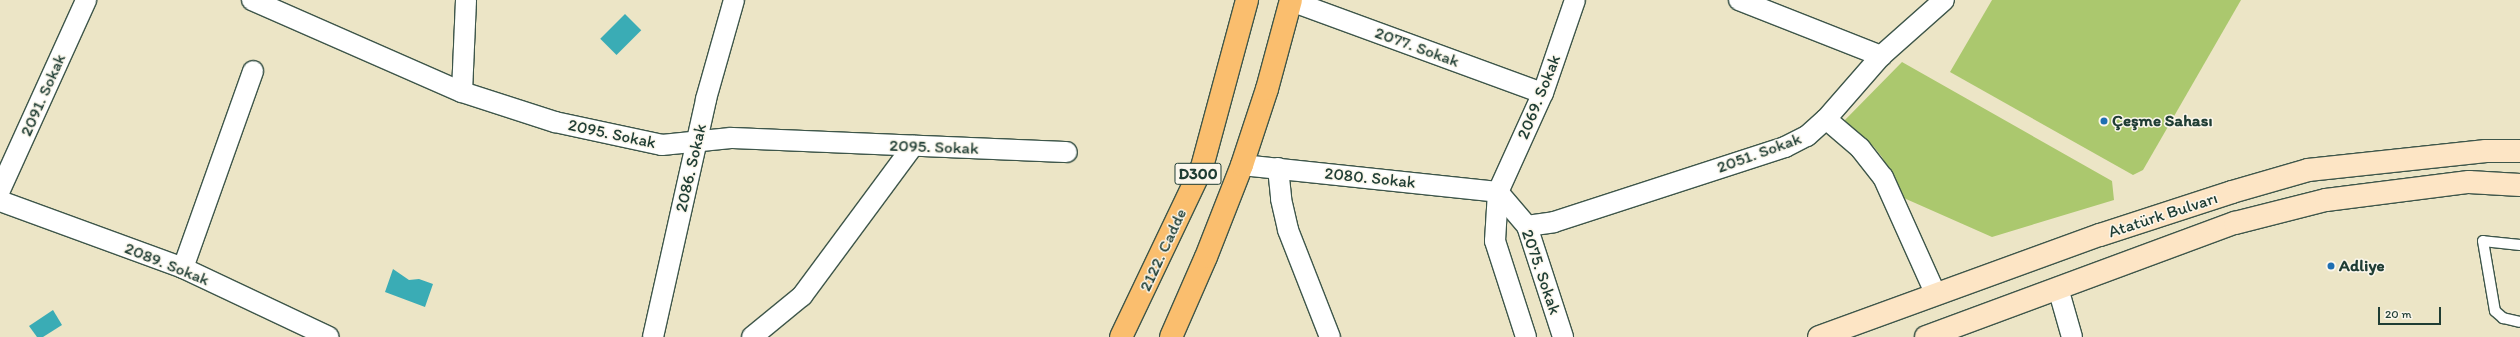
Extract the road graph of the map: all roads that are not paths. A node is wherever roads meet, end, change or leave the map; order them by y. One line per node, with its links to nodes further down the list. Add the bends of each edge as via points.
1 (86, 0): 22 (street, 2091. Sokak)
2 (252, 0): 12 (street, 2095. Sokak)
3 (466, 0): 12 (street)
4 (734, 0): 15 (street, 2086. Sokak)
5 (1247, 0): 34 (highway, 2122. Cadde / D300, via 1202,167)
6 (1576, 0): 13 (street, 2069. Sokak)
7 (1739, 0): 10 (street)
8 (1944, 0): 10 (street, 2051. Sokak)
9 (1291, 1): 13 (street, 2077. Sokak); 19 (highway, D300, via 1267,90)
10 (1881, 56): 14 (street, 2051. Sokak)
11 (253, 71): 27 (street)
12 (462, 92): 15 (street, 2095. Sokak, via 555,122 654,143)
13 (1543, 93): 23 (street, 2069. Sokak)
14 (1826, 119): 25 (street, 2051. Sokak, via 1807,136 1785,147 1554,222); 29 (street, via 1860,148 1883,177)
15 (696, 142): 16 (street, 2095. Sokak, via 731,138); 32 (street, 2086. Sokak)
16 (913, 146): 18 (street, 2095. Sokak); 33 (street, via 802,296)
17 (2520, 151): 29 (main road, Atatürk Bulvarı, via 2486,151 2308,170 2100,235)
18 (1067, 152)
19 (1242, 165): 20 (street, 2080. Sokak); 35 (highway, D300)
20 (1278, 168): 23 (street, 2080. Sokak); 36 (street, via 1280,199 1288,230)
21 (2520, 185): 28 (main road, Atatürk Bulvarı, via 2469,182 2326,200 2236,224)
22 (0, 190)
23 (1498, 192): 25 (street, 2075. Sokak); 37 (street, via 1495,241)
24 (0, 201): 27 (street, 2089. Sokak)
25 (1527, 226): 38 (street, 2075. Sokak)
26 (2520, 245): 30 (lane, via 2482,241 2495,311 2503,318)
27 (183, 268): 31 (street, 2089. Sokak)
28 (2058, 288): 40 (main road, Atatürk Bulvarı); 41 (street)
29 (1936, 295): 39 (main road, Atatürk Bulvarı)
30 (2520, 322)
31 (327, 337)
32 (653, 337)
33 (752, 337)
34 (1121, 337)
35 (1171, 337)
36 (1330, 337)
37 (1526, 337)
38 (1563, 337)
39 (1819, 337)
40 (1926, 337)
41 (2072, 337)

